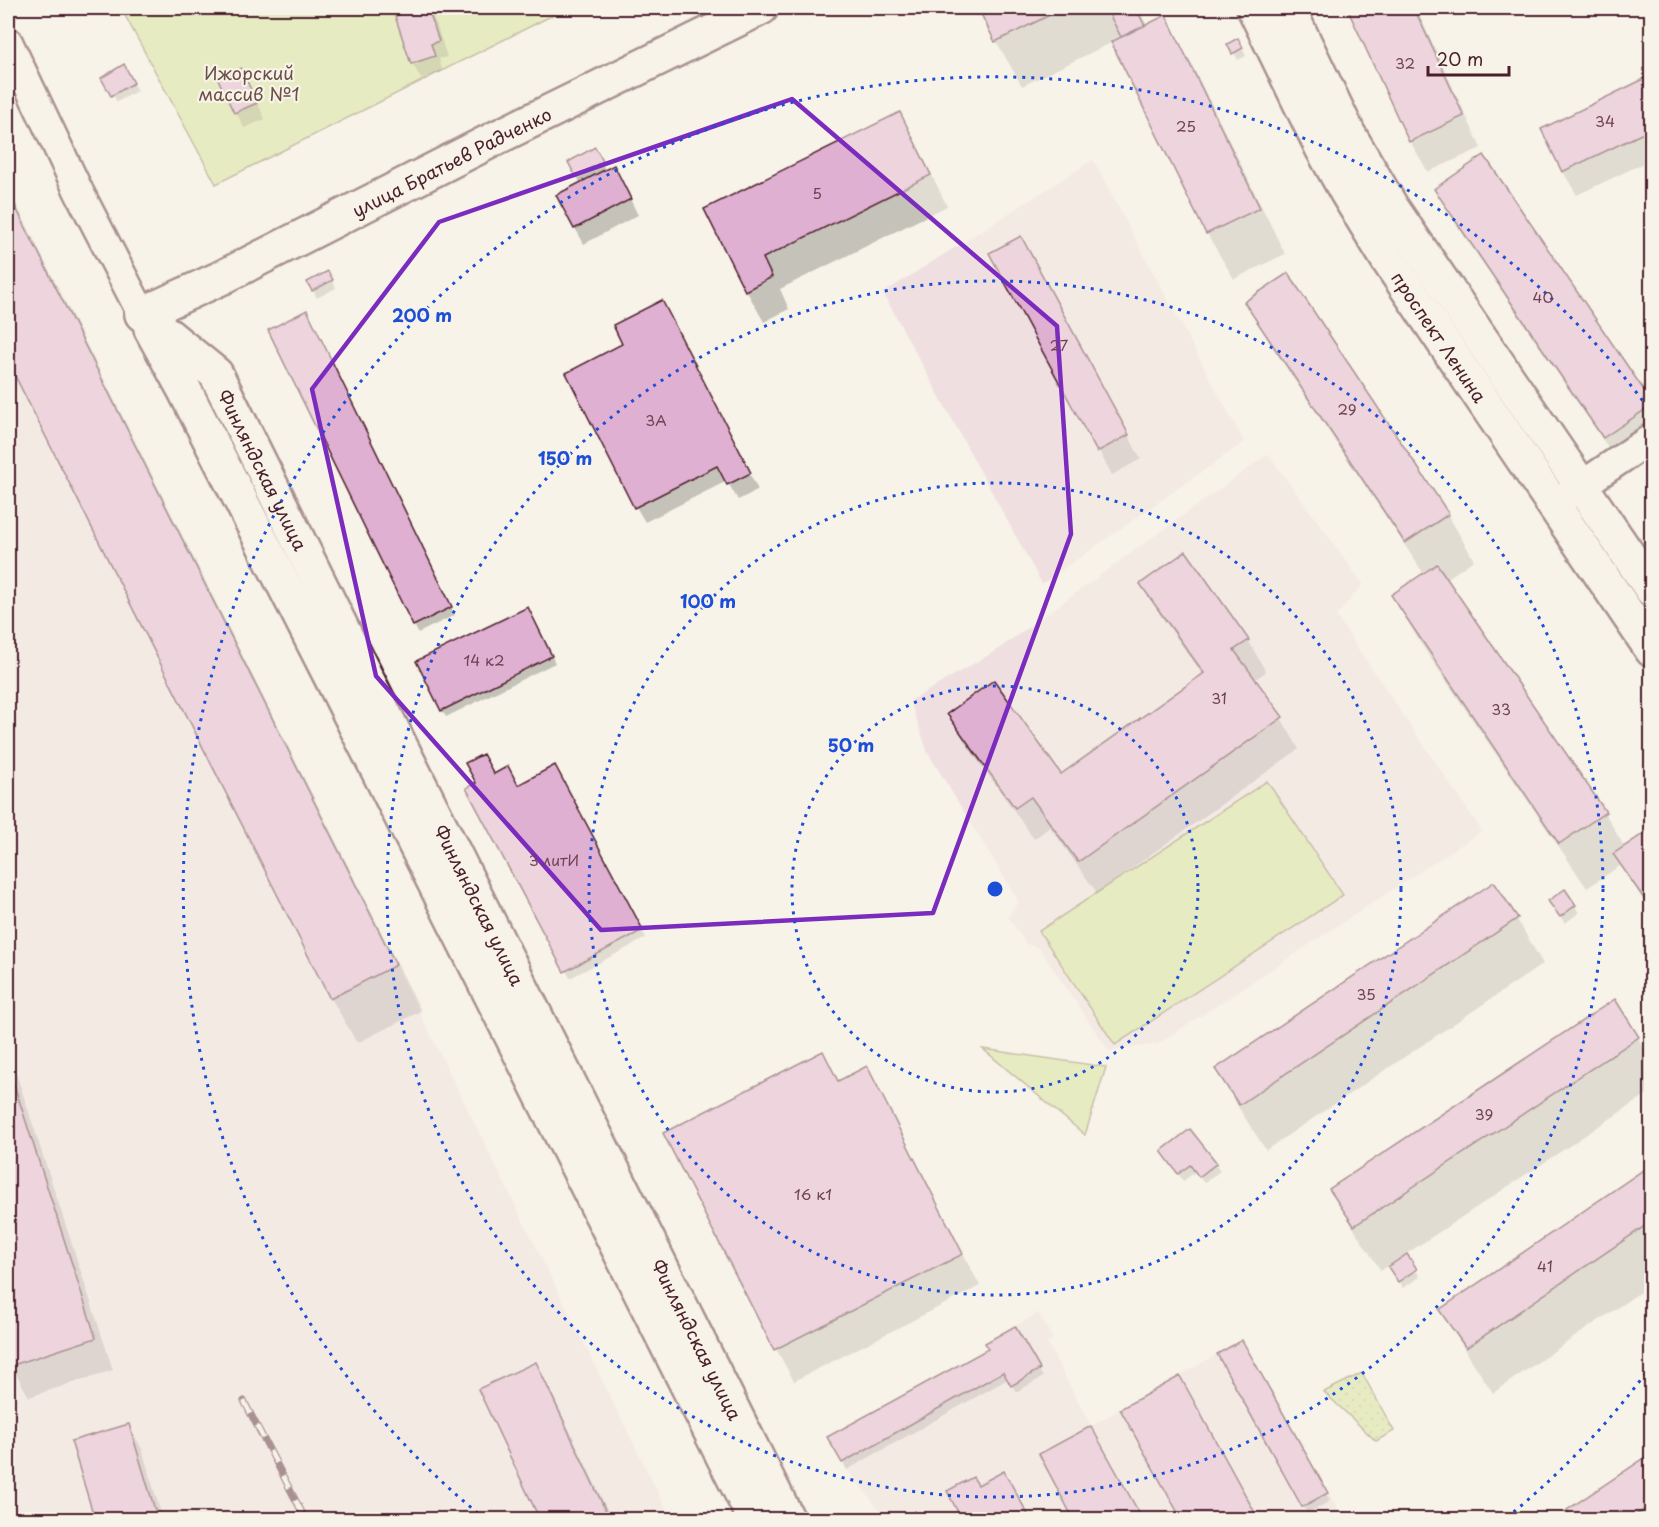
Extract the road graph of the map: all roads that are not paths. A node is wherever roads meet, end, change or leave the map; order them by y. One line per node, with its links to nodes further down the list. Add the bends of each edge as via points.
1 (761, 8): 5 (street, улица Братьев Радченко)
2 (1254, 8): 8 (street, проспект Ленина, via 1322,148 1370,231)
3 (1288, 8): 7 (street, проспект Ленина, via 1348,133 1392,208)
4 (8, 42): 5 (street, Финляндская улица)
5 (142, 314): 11 (street, Финляндская улица, via 336,687); 12 (street, Финляндская улица, via 216,374)
6 (1652, 438): 7 (street)
7 (1581, 486): 8 (street); 9 (street, проспект Ленина)
8 (1553, 504): 10 (street, проспект Ленина)
9 (1652, 590)
10 (1652, 650)
11 (755, 1520)
12 (788, 1520)

